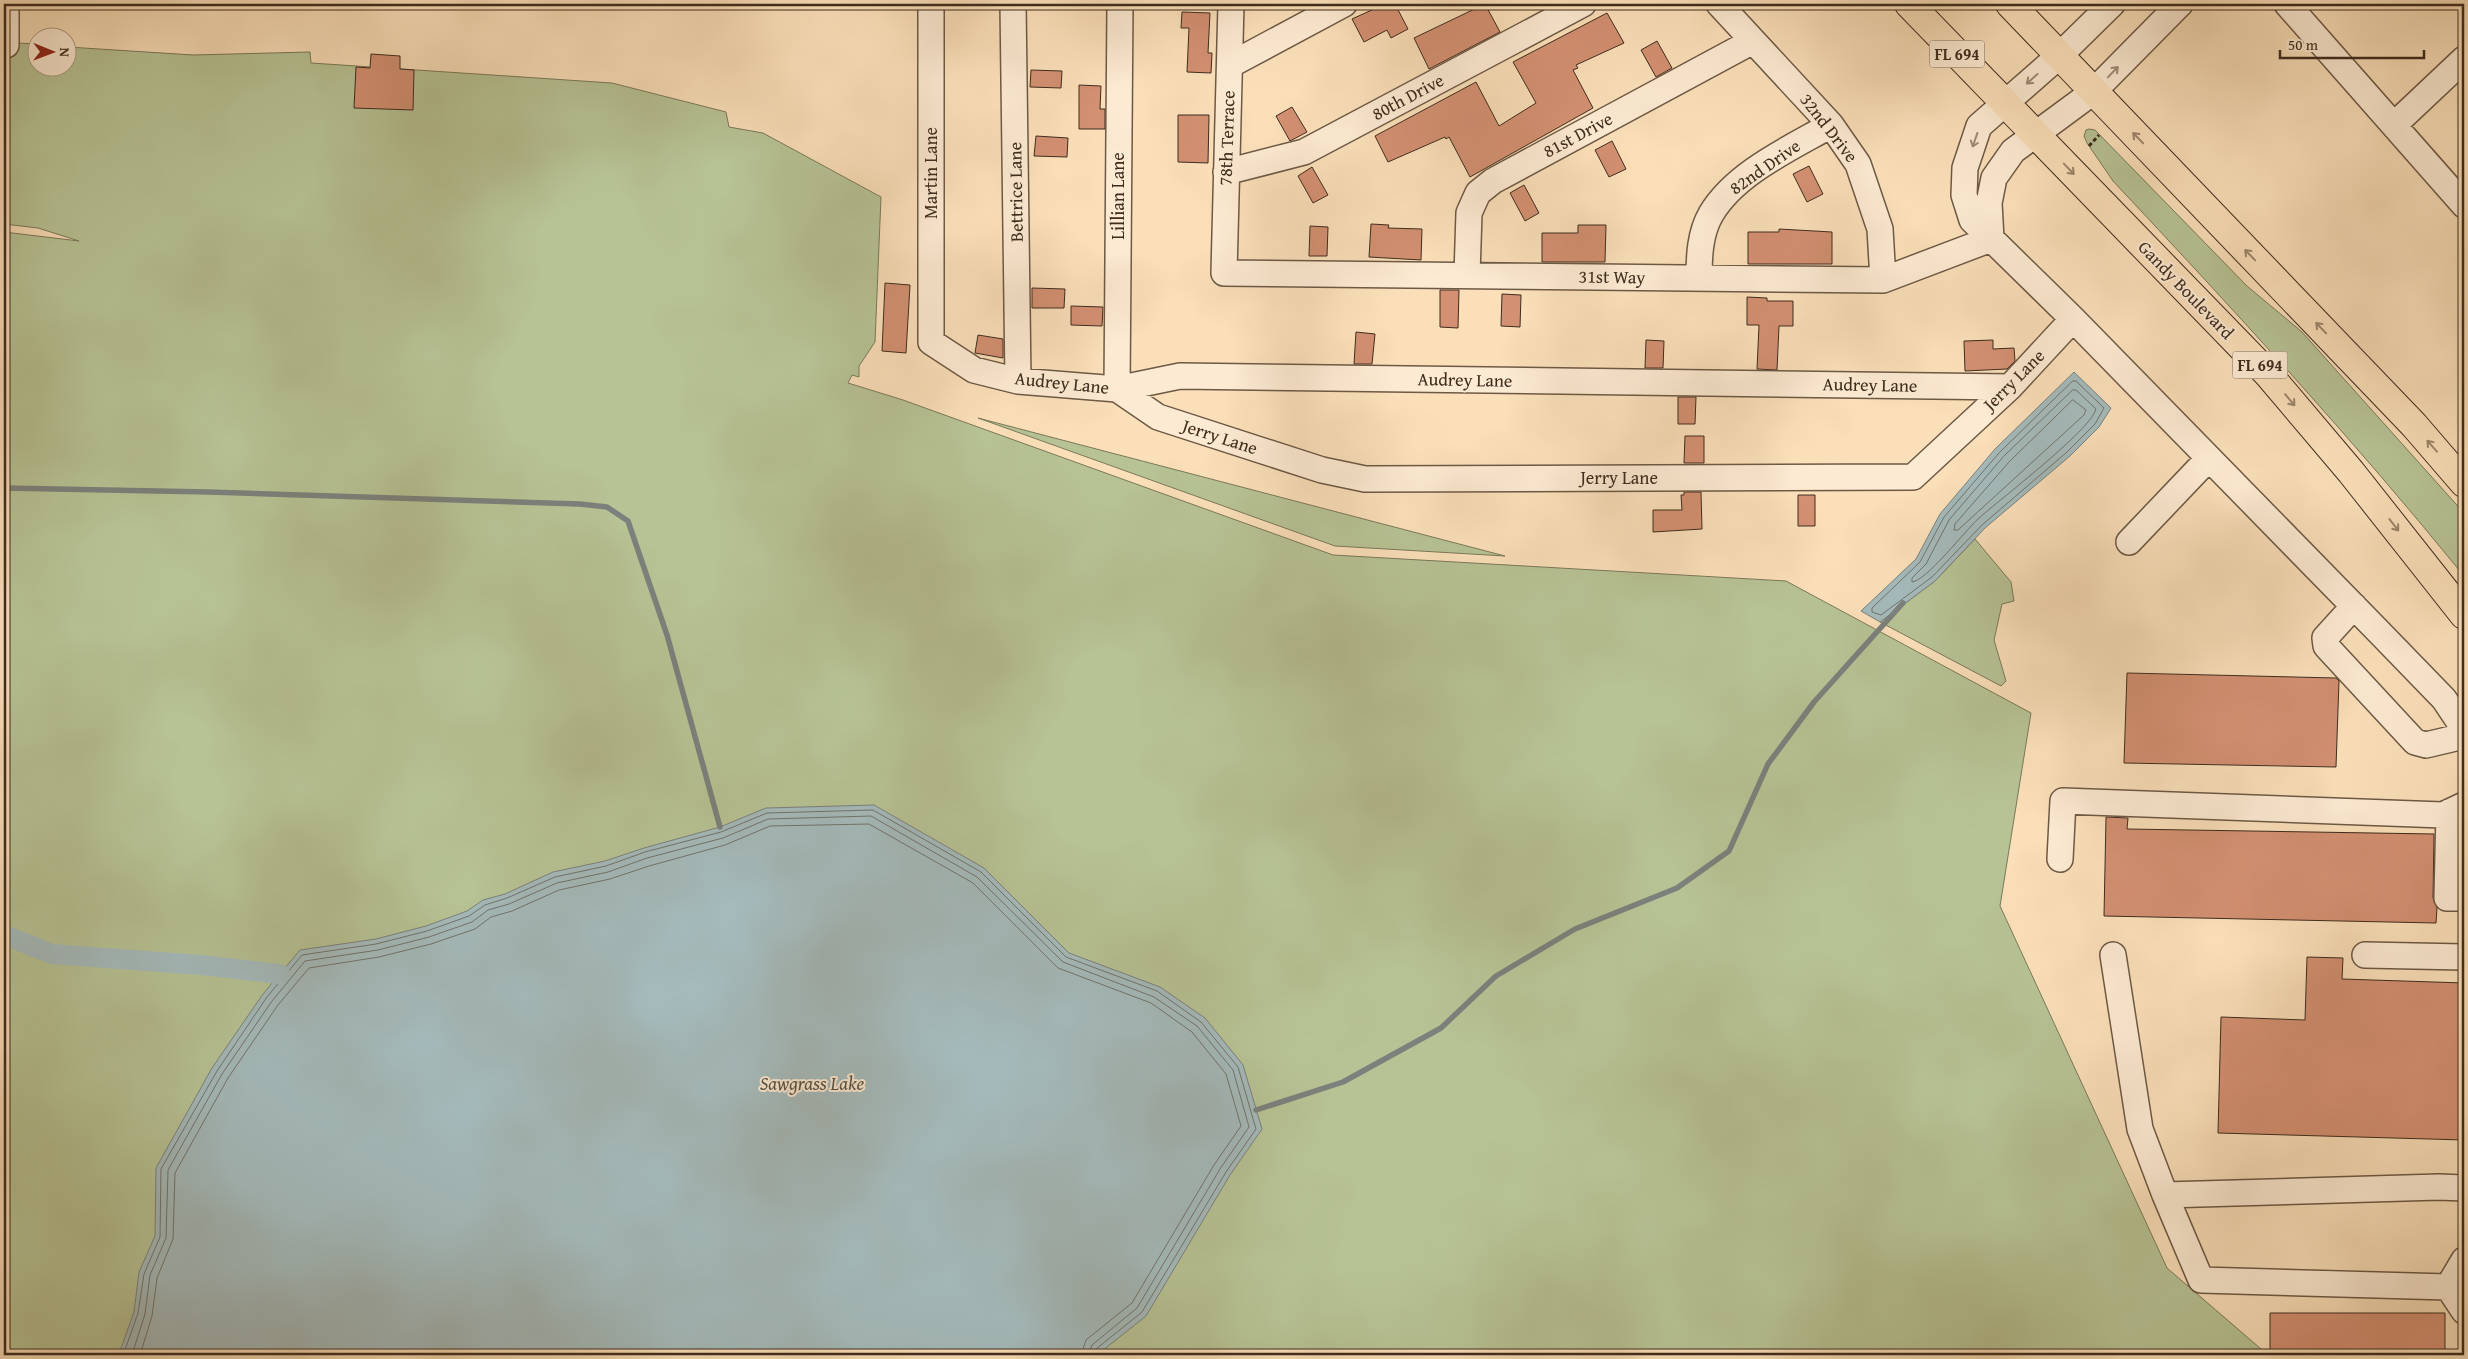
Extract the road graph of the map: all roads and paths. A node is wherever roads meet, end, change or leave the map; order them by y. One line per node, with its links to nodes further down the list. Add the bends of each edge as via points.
1 (6, 4): 15 (street)
2 (931, 4): 34 (street, Martin Lane)
3 (1013, 4): 35 (street, Bettrice Lane)
4 (1120, 4): 37 (street, Lillian Lane)
5 (1231, 4): 18 (street, 78th Terrace)
6 (1344, 4): 18 (street)
7 (1583, 4): 26 (street, 80th Drive, via 1304,152)
8 (1719, 4): 14 (street, 32nd Drive)
9 (1909, 4): 20 (highway, Gandy Boulevard / FL 694)
10 (2010, 4): 16 (highway)
11 (2112, 4): 16 (street)
12 (2180, 4): 19 (street, one-way to 12)
13 (2288, 4): 22 (street)
14 (1753, 41): 21 (street, 32nd Drive); 30 (street, 81st Drive, via 1492,181 1478,193 1469,213)
15 (6, 45)
16 (2060, 55): 19 (highway); 20 (street, one-way to 20)
17 (2464, 59): 22 (street)
18 (1230, 65): 26 (street, 78th Terrace)
19 (2094, 92): 23 (street); 39 (highway, one-way to 19, via 2414,425)
20 (2005, 104): 23 (highway, Gandy Boulevard / FL 694); 28 (street, one-way to 28, via 1980,126 1965,168 1964,196 1972,220)
21 (1831, 125): 31 (street, 82nd Drive, via 1773,158 1729,189 1710,215 1699,249); 32 (street, 32nd Drive, via 1858,164 1877,219)
22 (2394, 125): 27 (street)
23 (2034, 135): 28 (street, via 2013,151 1994,178 1989,203); 42 (highway, Gandy Boulevard / FL 694, one-way to 42, via 2268,374 2351,472)
24 (2099, 135): 25 (path)
25 (2089, 146)
26 (1226, 172): 29 (street, 78th Terrace)
27 (2464, 205)
28 (1992, 239): 32 (street, 31st Way); 33 (street)
29 (1224, 273): 30 (street, 31st Way)
30 (1467, 275): 31 (street, 31st Way)
31 (1699, 278): 32 (street, 31st Way)
32 (1883, 280)
33 (2073, 319): 36 (street, Jerry Lane); 38 (street)
34 (932, 342): 35 (street, Audrey Lane, via 974,370)
35 (1018, 381): 37 (street, Audrey Lane)
36 (2010, 387): 37 (street, Audrey Lane, via 1180,376); 37 (street, Jerry Lane, via 1913,477 1385,479 1365,479 1322,470 1158,417)
37 (1117, 389)
38 (2209, 458): 40 (street); 41 (street)
39 (2464, 483)
40 (2129, 542)
41 (2354, 606): 43 (street, via 2444,699); 44 (street, via 2325,638 2326,646 2415,742 2426,745)
42 (2464, 615)
43 (2464, 729)
44 (2464, 736)
45 (2457, 809): 46 (street, via 2442,815 2063,801); 47 (street, via 2447,898)
46 (2060, 859)
47 (2464, 898)
48 (2112, 955): 52 (street, via 2140,1129)
49 (2365, 955): 50 (street)
50 (2464, 957)
51 (2464, 1188): 52 (street)
52 (2165, 1195): 54 (street, via 2201,1280)
53 (2464, 1260): 54 (street)
54 (2448, 1287): 55 (street)
55 (2464, 1311)

